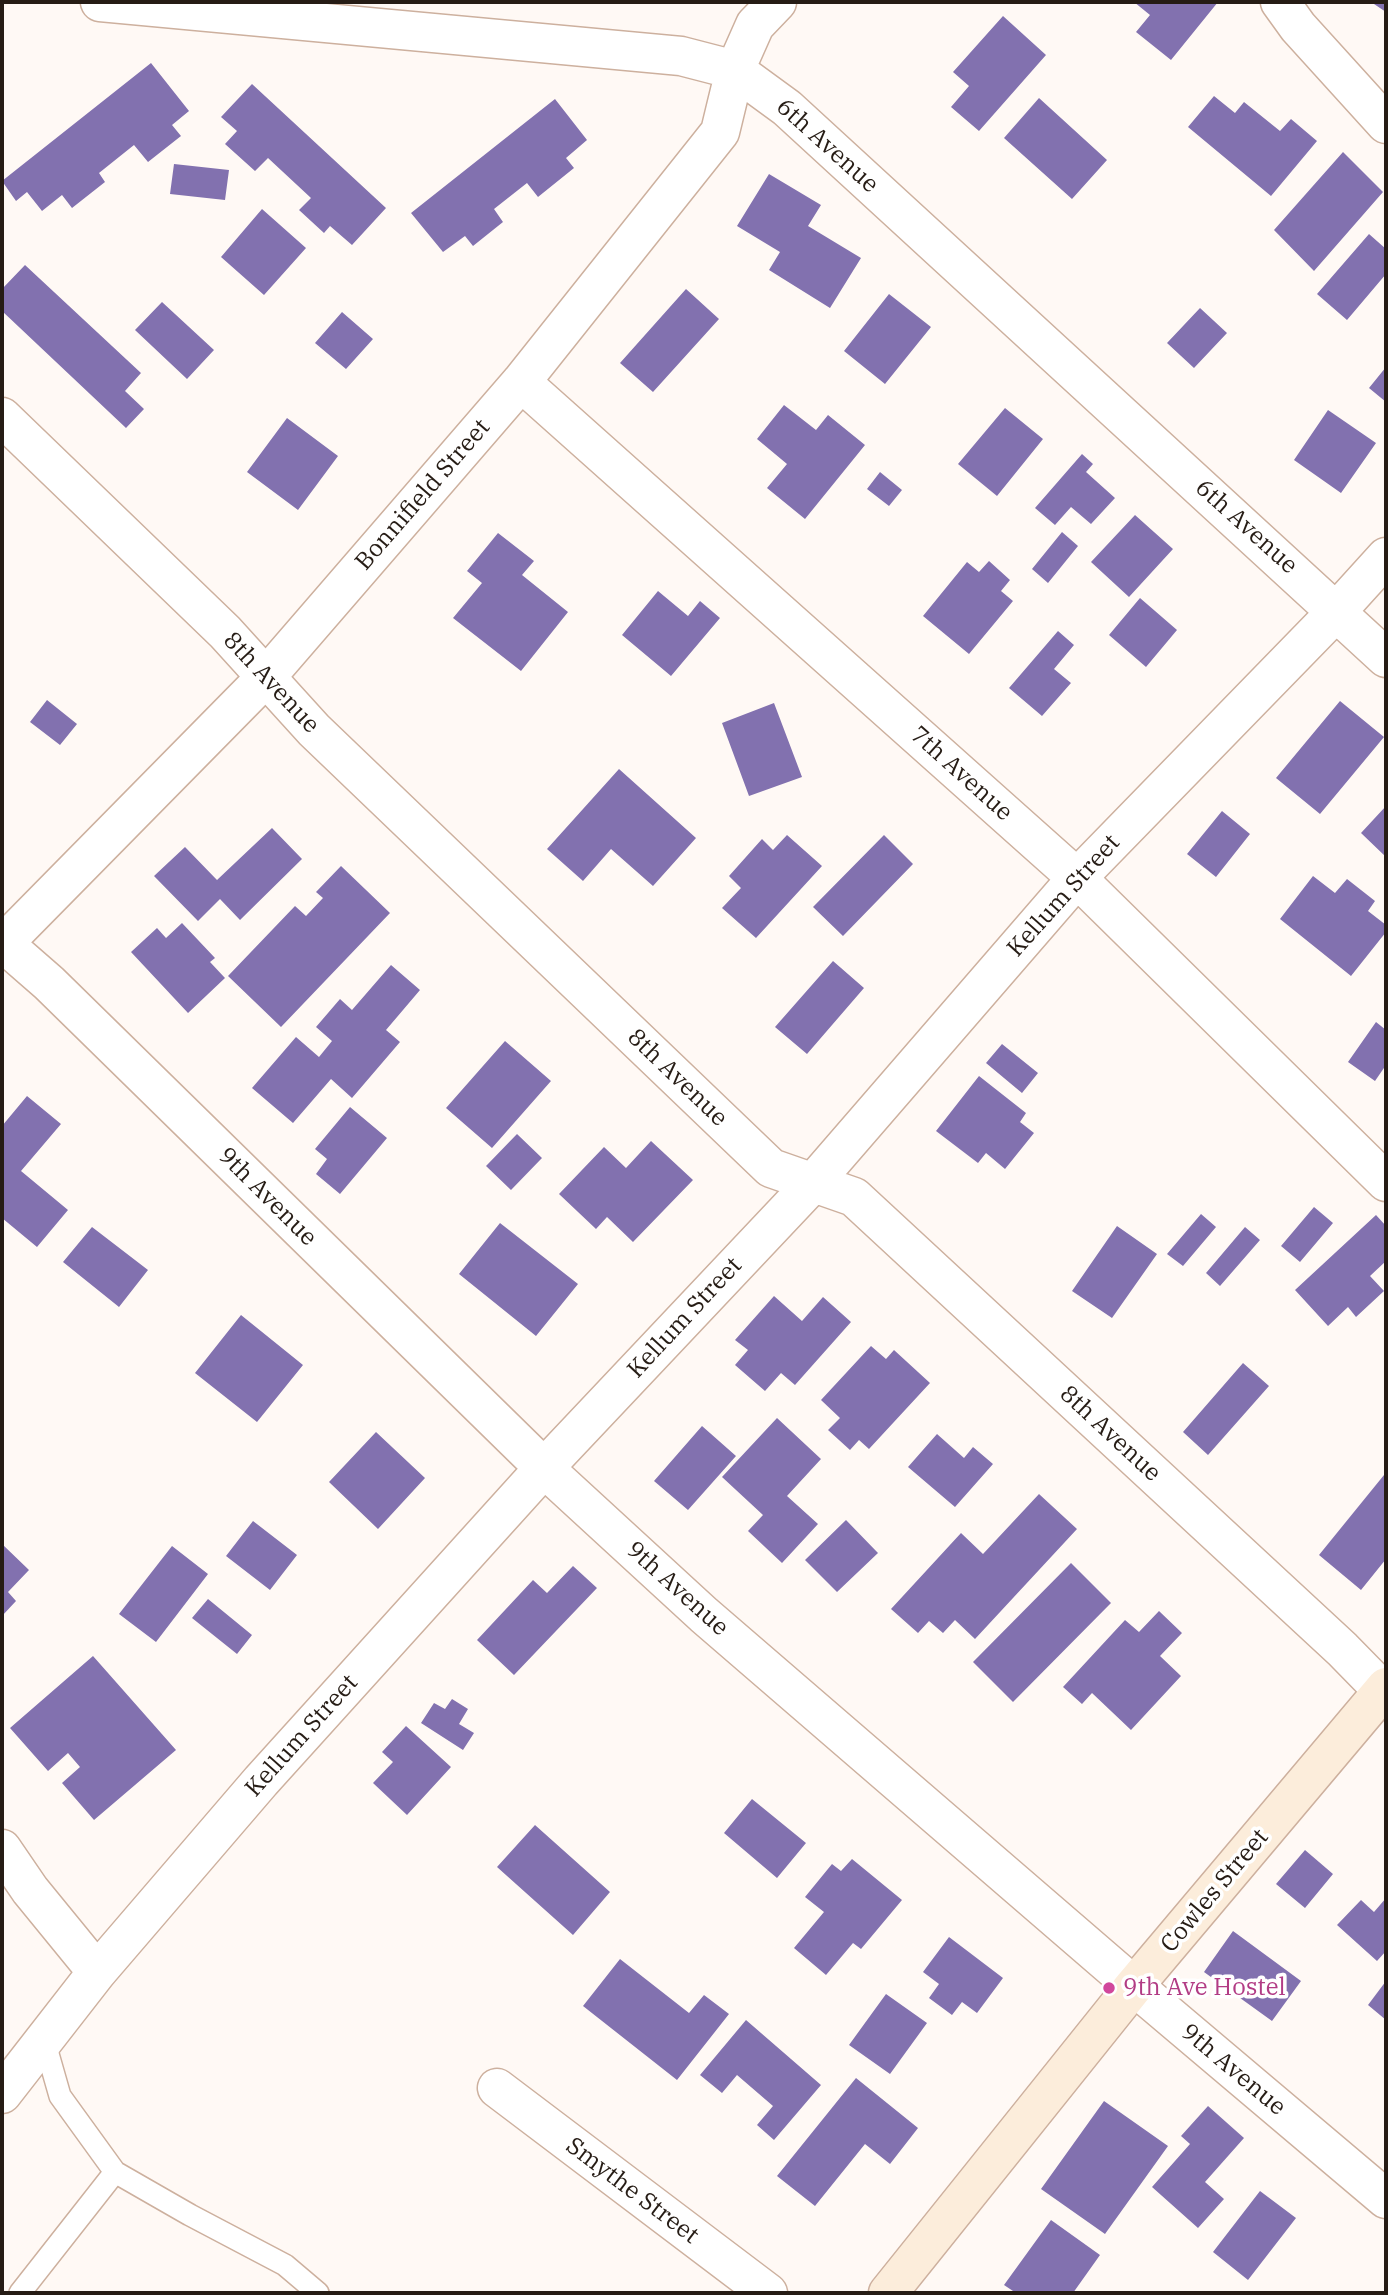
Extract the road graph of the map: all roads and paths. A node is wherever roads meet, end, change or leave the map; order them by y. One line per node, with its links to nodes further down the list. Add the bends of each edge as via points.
1 (100, 2): 4 (street, 6th Avenue, via 681,56)
2 (777, 2): 4 (street, Bonnifield Street, via 755,24)
3 (1280, 2): 5 (street)
4 (735, 70): 6 (street, Bonnifield Street, via 720,132); 9 (street, 6th Avenue, via 787,108)
5 (1386, 124)
6 (521, 382): 11 (street, Bonnifield Street); 12 (street, 7th Avenue)
7 (2, 417): 11 (street, 8th Avenue)
8 (1386, 557): 9 (street, Kellum Street)
9 (1338, 611): 10 (street, 6th Avenue); 12 (street, Kellum Street)
10 (1386, 658)
11 (266, 677): 13 (street, Bonnifield Street); 15 (street, 8th Avenue, via 314,730 771,1168)
12 (1077, 878): 14 (street, 7th Avenue); 15 (street, Kellum Street)
13 (3, 942): 16 (street, 9th Avenue)
14 (1386, 1182)
15 (813, 1183): 16 (street, Kellum Street); 17 (street, 8th Avenue, via 854,1197)
16 (544, 1468): 19 (street, Kellum Street, via 261,1781); 20 (street, 9th Avenue, via 704,1615)
17 (1385, 1690): 20 (main road, Cowles Street)
18 (2, 1849): 19 (street)
19 (97, 1972): 21 (street, Kellum Street)
20 (1134, 1986): 25 (street, 9th Avenue); 29 (main road, Cowles Street)
21 (44, 2040): 23 (street, Kellum Street); 24 (lane, via 60,2096)
22 (497, 2088): 28 (street, Smythe Street)
23 (2, 2094)
24 (116, 2172): 26 (lane); 27 (lane, via 285,2266)
25 (1386, 2199)
26 (20, 2293)
27 (318, 2293)
28 (768, 2293)
29 (888, 2293)

